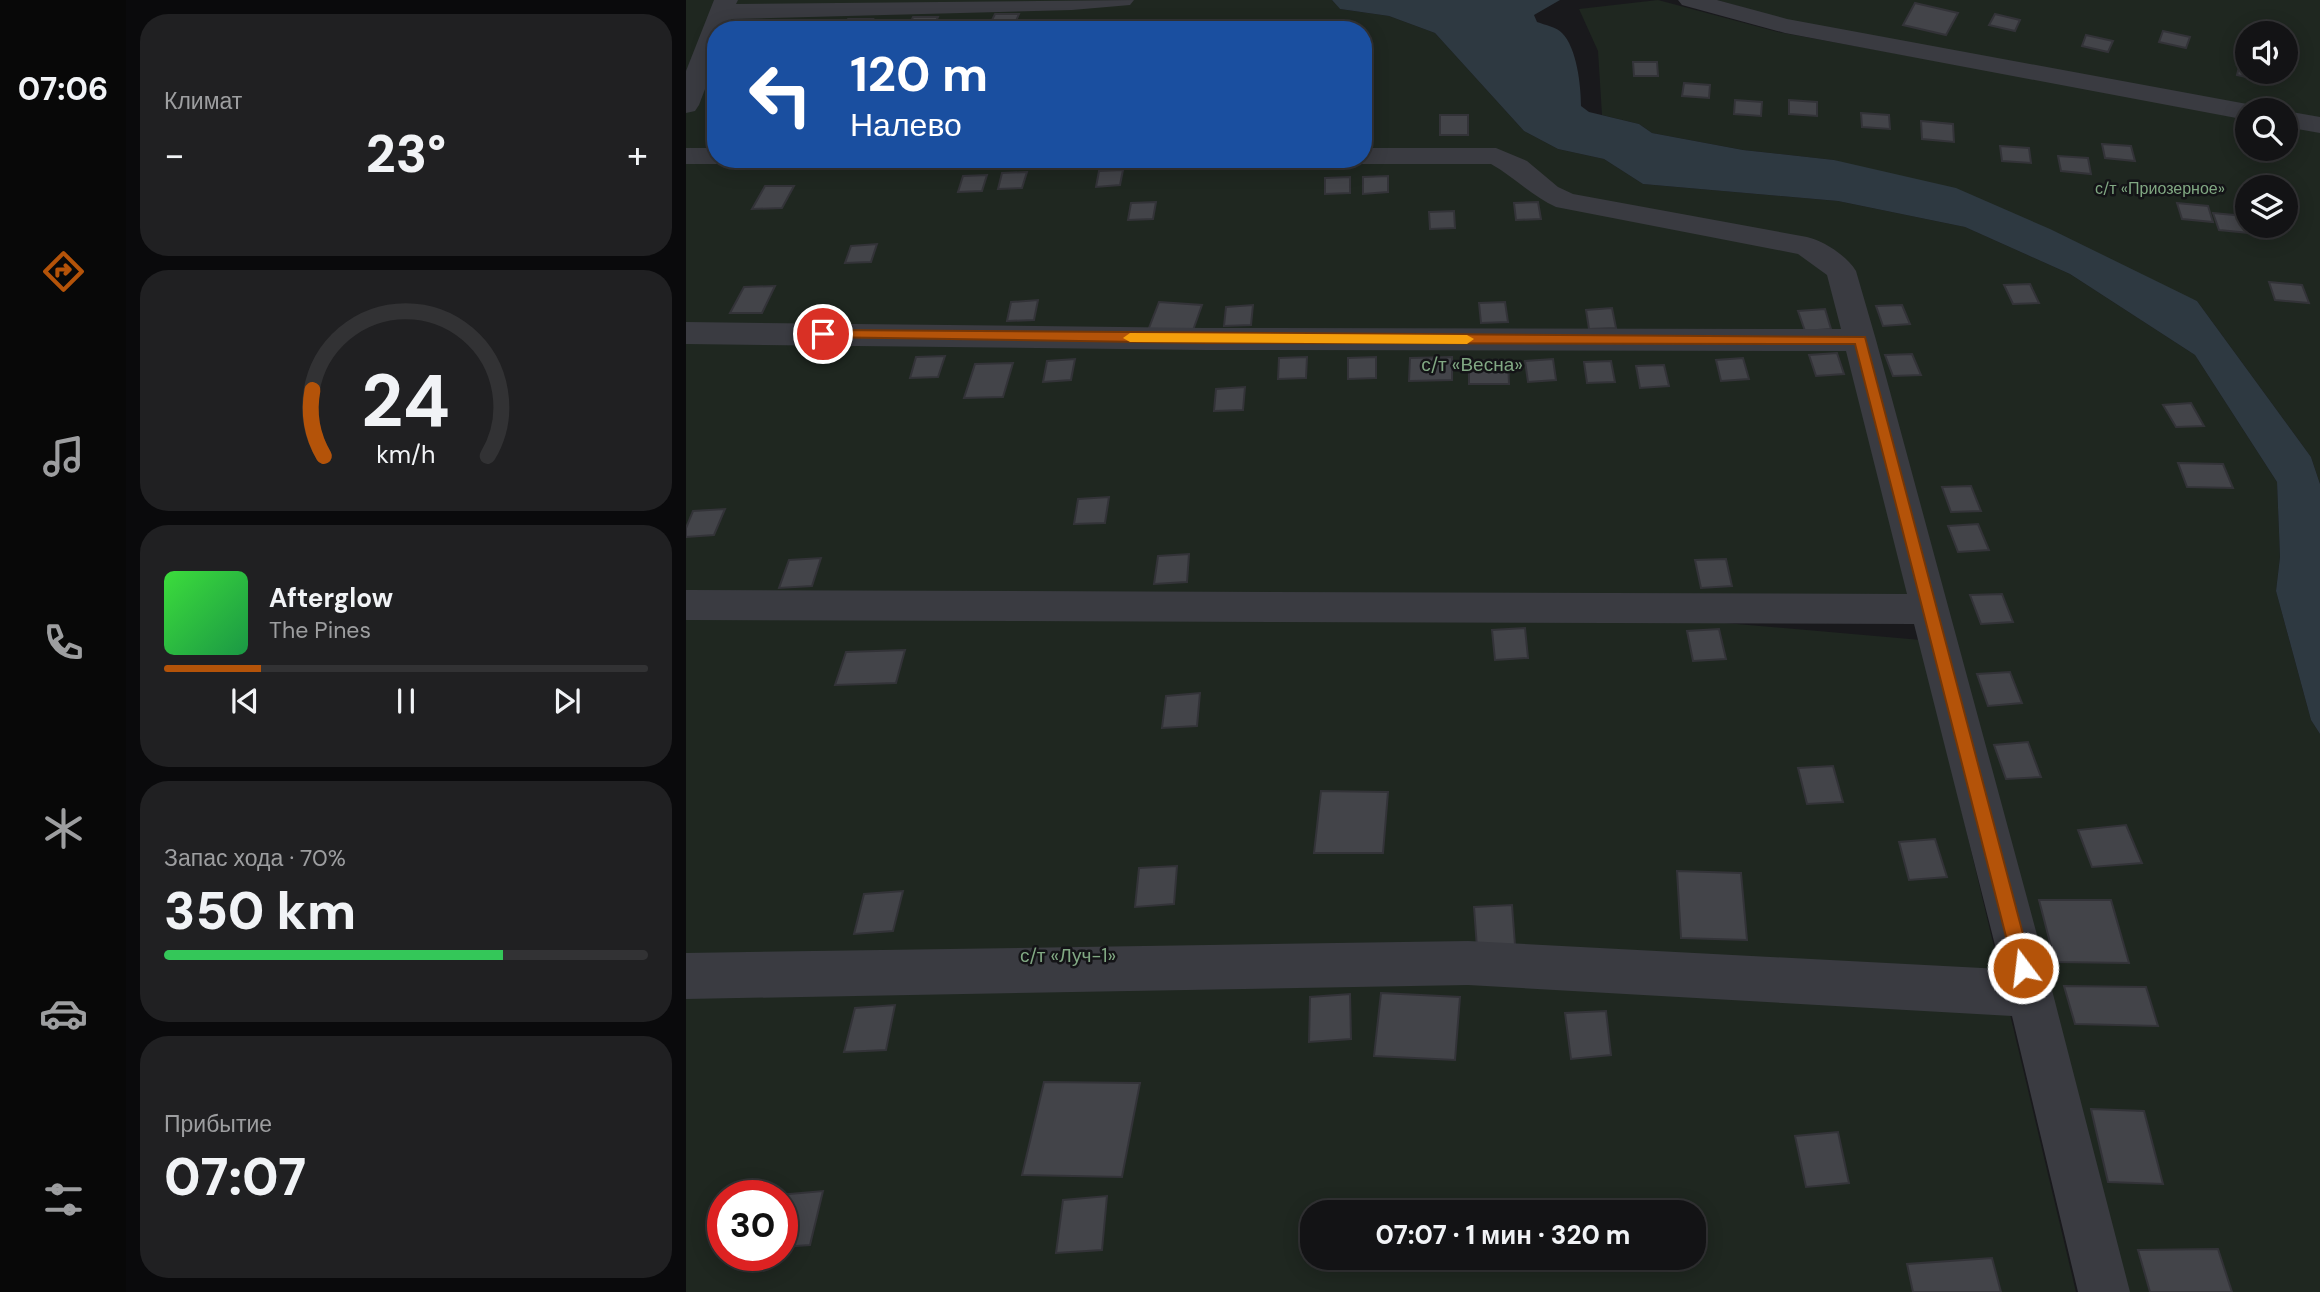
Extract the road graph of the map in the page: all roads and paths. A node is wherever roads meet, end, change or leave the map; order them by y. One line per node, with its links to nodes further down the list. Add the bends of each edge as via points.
1 (1122, 0): 3 (street, via 972,9)
2 (1690, 0): 6 (street, via 1785,26)
3 (723, 6)
4 (707, 49): 5 (street)
5 (686, 105)
6 (2235, 110)
7 (2298, 121): 8 (street)
8 (2320, 125)
9 (686, 156): 10 (street)
10 (707, 156)
11 (1372, 156): 13 (street, via 1496,156 1566,201 1807,246 1841,271)
12 (686, 332): 13 (street)
13 (1860, 340): 15 (street)
14 (686, 605): 15 (street)
15 (1928, 609): 17 (street)
16 (686, 976): 17 (street, via 1468,963)
17 (2030, 994): 18 (street)
18 (2104, 1292)

